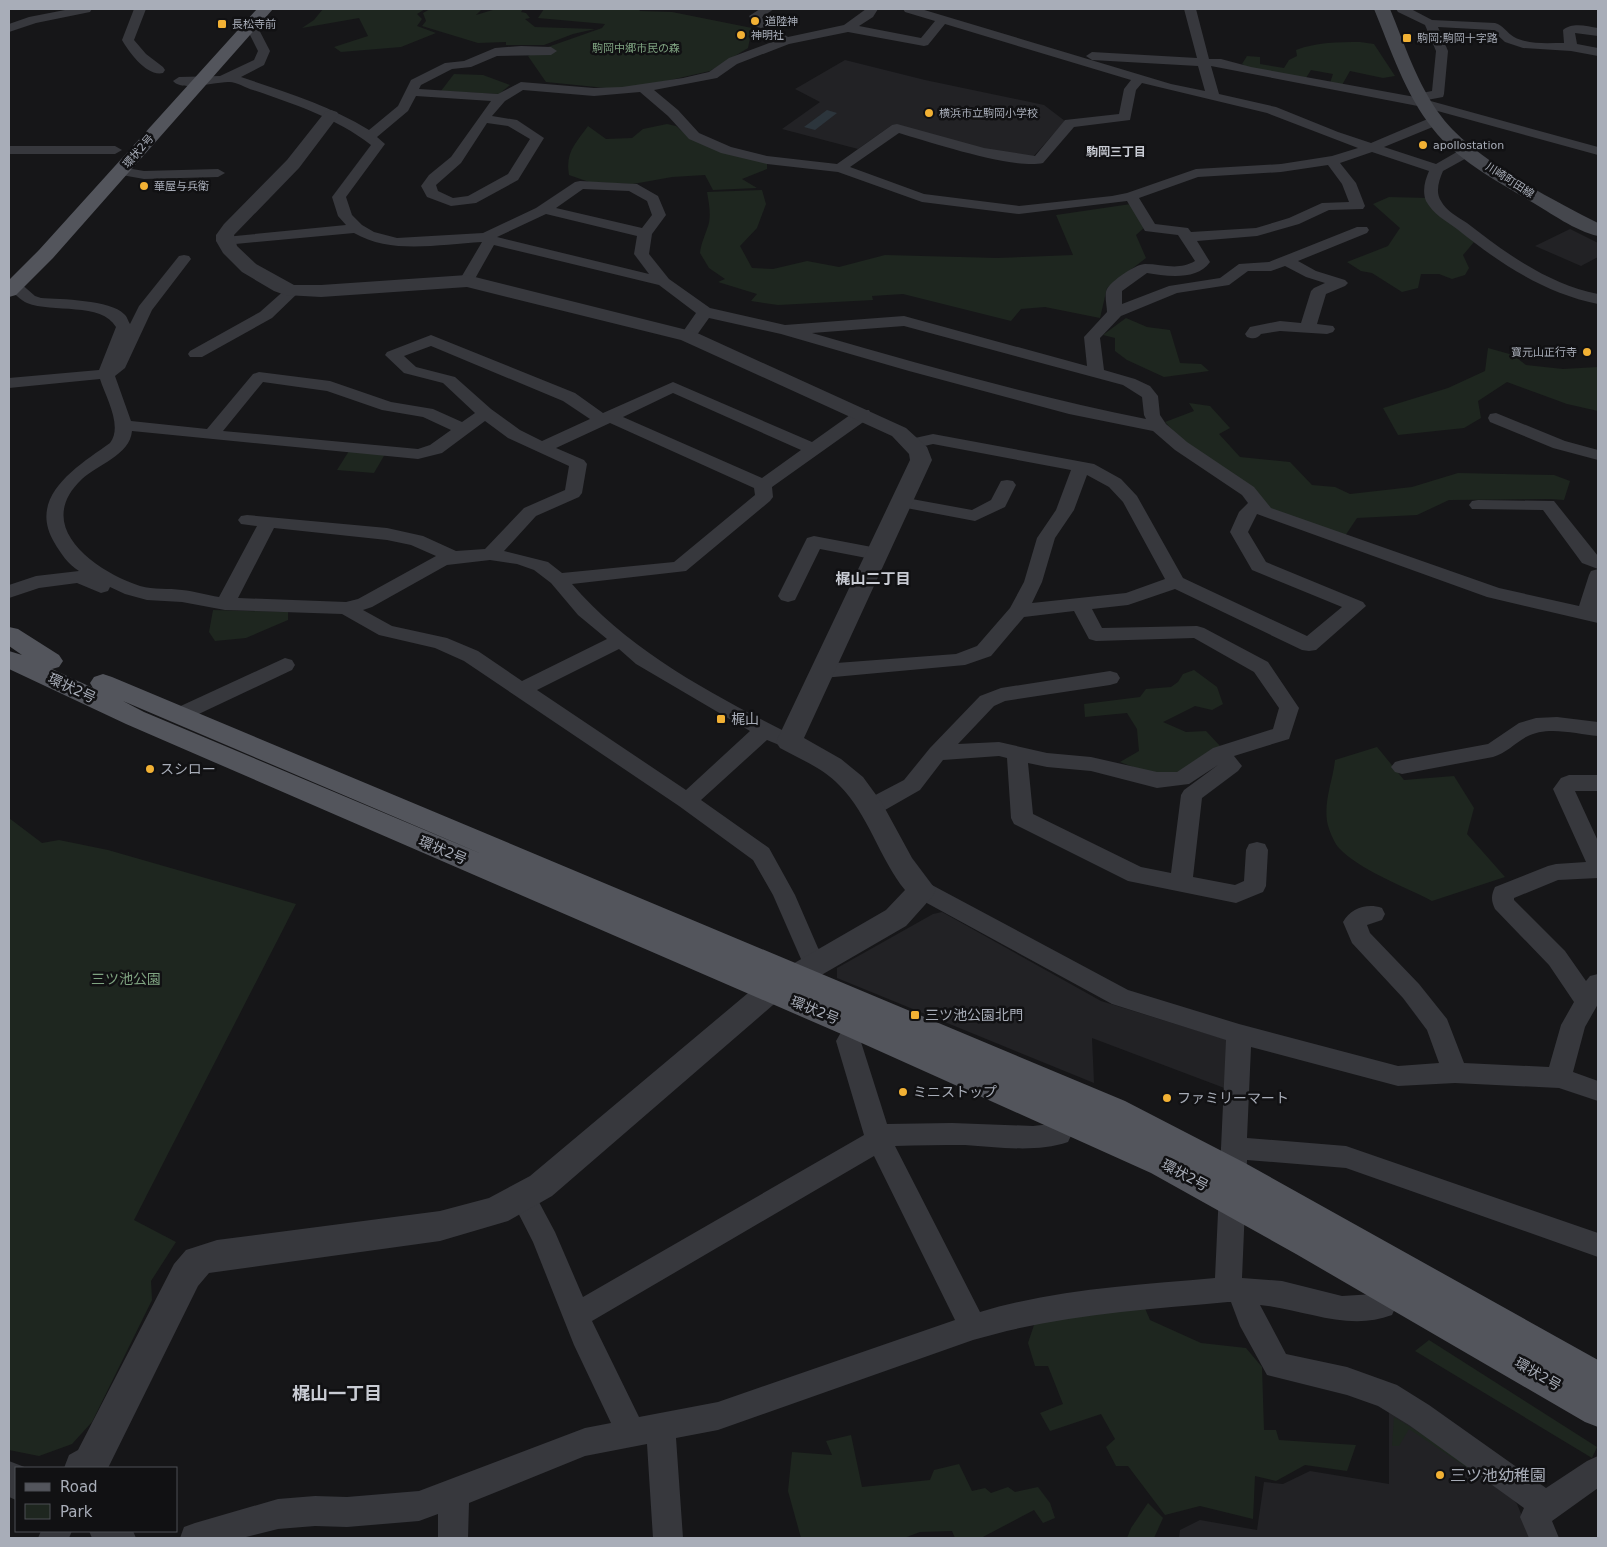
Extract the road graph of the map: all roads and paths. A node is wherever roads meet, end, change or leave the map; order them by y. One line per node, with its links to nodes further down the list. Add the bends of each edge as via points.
1 (86, 9): 13 (street)
2 (140, 9): 22 (street, via 128,40 142,58)
3 (265, 9): 10 (main road, 環状2号)
4 (768, 9): 16 (street, via 755,16 758,22)
5 (872, 9): 14 (street)
6 (910, 9): 11 (street)
7 (1190, 9): 21 (street)
8 (1382, 9): 31 (main road, 川崎町田線)
9 (1402, 9): 12 (street)
10 (249, 17): 23 (street, via 264,50 260,62); 25 (main road, 環状2号); 26 (main road, 環状2号)
11 (943, 19): 14 (street, via 924,42); 20 (street)
12 (1430, 23): 17 (street, via 1495,27 1518,42); 31 (street, via 1442,51 1441,77 1438,94)
13 (9, 28)
14 (848, 28): 16 (street)
15 (1598, 32): 17 (street, via 1569,30)
16 (786, 41): 27 (street, via 732,61 713,75)
17 (1571, 47): 19 (street)
18 (551, 51): 28 (street, via 495,52 467,64 449,66 416,82)
19 (1598, 52)
20 (1067, 57): 21 (street); 24 (street)
21 (1203, 61): 29 (street); 31 (street)
22 (159, 70)
23 (232, 78): 26 (street); 33 (street)
24 (1139, 78): 29 (street); 45 (street, via 1130,89 1125,117 1070,123 1038,160 980,151 897,128)
25 (179, 80): 26 (street); 32 (main road, 環状2号)
26 (199, 82): 47 (main road, 環状2号)
27 (643, 88): 30 (street, via 594,92 521,86); 45 (street, via 694,136 726,150 767,160)
28 (411, 92): 30 (street); 37 (street, via 403,108)
29 (1212, 97): 38 (street, via 1289,116)
30 (501, 98): 34 (street)
31 (1422, 100): 35 (main road, 川崎町田線); 41 (street)
32 (160, 102)
33 (331, 115): 37 (street); 58 (street, via 293,164 230,228)
34 (483, 119): 34 (street, via 454,162 434,177 428,186 432,194 451,202 465,202 516,174 537,138 512,123)
35 (1435, 121): 38 (street); 42 (main road, 川崎町田線)
36 (128, 136): 40 (main road, 環状2号)
37 (370, 136): 52 (street, via 378,144 339,197 345,216)
38 (1371, 148): 43 (street); 46 (street)
39 (9, 150): 40 (street)
40 (115, 150): 44 (main road, 環状2号)
41 (1598, 151)
42 (1467, 152): 46 (street); 54 (main road, 川崎町田線, via 1524,190)
43 (1331, 160): 49 (street, via 1281,168 1196,173); 51 (street, via 1348,183 1358,206 1327,206)
44 (102, 164)
45 (840, 168): 49 (street, via 922,198 1020,210)
46 (1437, 169): 67 (street, via 1431,186 1433,202 1446,215 1512,264 1559,287)
47 (121, 170): 48 (street, via 144,175); 64 (main road, 環状2号, via 46,254)
48 (218, 173)
49 (1131, 196): 57 (street, via 1150,228 1182,231)
50 (544, 209): 55 (street); 55 (street, via 580,185 632,187 653,199 659,215); 56 (street)
51 (1280, 225): 57 (street, via 1257,232); 59 (street)
52 (357, 228): 56 (street, via 369,235 398,242); 58 (street)
53 (1362, 230): 59 (street)
54 (1598, 230)
55 (645, 233): 65 (street, via 641,254)
56 (488, 238): 63 (street); 65 (street)
57 (1187, 238): 69 (street, via 1203,262 1192,270 1172,272 1144,268 1114,290)
58 (225, 241): 66 (street, via 244,264)
59 (1318, 247): 62 (street)
60 (27, 249): 64 (main road)
61 (184, 260): 77 (street, via 145,309 117,368)
62 (1285, 260): 69 (street, via 1271,266 1244,266 1224,282 1174,289); 70 (street, via 1311,274 1340,283 1319,291)
63 (467, 281): 66 (street, via 321,292); 74 (street)
64 (10, 282): 77 (street, via 30,299 39,302 93,307 118,316 124,327)
65 (664, 282): 68 (street)
66 (292, 291): 75 (street, via 266,315)
67 (1597, 298)
68 (705, 312): 72 (street); 74 (street)
69 (1115, 313): 76 (street, via 1092,338)
70 (1308, 327): 71 (street); 73 (street, via 1280,326 1256,330)
71 (1326, 329)
72 (785, 330): 76 (street, via 904,321); 84 (street, via 1075,410)
73 (1253, 334)
74 (688, 336): 80 (street)
75 (196, 354)
76 (1096, 372): 84 (street, via 1144,390 1150,396 1152,415)
77 (106, 374): 78 (street); 83 (street)
78 (9, 383)
79 (485, 413): 82 (street, via 449,380 410,370 392,355 431,340 569,397); 85 (street); 88 (street, via 514,434)
80 (863, 414): 87 (street, via 899,432); 89 (street)
81 (1496, 418): 90 (street, via 1558,445)
82 (606, 419): 88 (street); 89 (street, via 673,387); 92 (street)
83 (124, 425): 86 (street); 107 (street, via 124,438 75,476 58,500 54,514 61,538 70,553 84,566)
84 (1159, 427): 95 (street, via 1181,446 1248,491)
85 (464, 429): 86 (street, via 436,449 418,454); 86 (street, via 427,414 388,406 330,386 258,377)
86 (211, 435)
87 (912, 444): 91 (street, via 933,439); 94 (street, via 919,452 920,460)
88 (542, 448): 99 (street, via 578,464 573,493 530,512)
89 (814, 448): 92 (street)
90 (1598, 455)
91 (1081, 467): 105 (street, via 1115,483 1131,500); 112 (street, via 1065,510 1046,538 1033,582)
92 (763, 485): 104 (street, via 764,497 679,567)
93 (1006, 485): 94 (street, via 1000,503 975,516)
94 (901, 502): 100 (street)
95 (1259, 504): 105 (street, via 1248,512 1239,532 1259,566 1356,606 1309,645); 113 (street, via 1265,512 1494,594)
96 (1478, 505): 102 (street, via 1548,505 1589,558)
97 (248, 520): 98 (street)
98 (268, 522): 101 (street, via 387,534 416,540); 109 (street)
99 (490, 554): 101 (street); 104 (street, via 540,566)
100 (877, 554): 108 (street, via 814,542); 118 (street)
101 (454, 557): 111 (street, via 440,561 365,603)
102 (1598, 563)
103 (1598, 575): 113 (street)
104 (558, 579): 115 (street, via 585,611)
105 (1176, 582): 110 (street, via 1128,599)
106 (9, 592): 107 (street, via 36,582 79,577 121,596)
107 (147, 594): 109 (street)
108 (788, 596)
109 (225, 604): 111 (street)
110 (1080, 604): 112 (street); 126 (street, via 1096,635 1197,632 1261,667 1288,708 1282,734)
111 (346, 608): 120 (street, via 386,631 461,651)
112 (1018, 611): 118 (street, via 984,651 958,660)
113 (1592, 615)
114 (9, 636): 121 (main road, 環状2号, via 45,659)
115 (620, 641): 120 (street); 122 (street, via 703,696)
116 (9, 659): 138 (main road, 環状2号, via 135,718)
117 (285, 665): 121 (street)
118 (823, 671): 124 (street)
119 (1110, 678): 125 (street, via 987,700)
120 (521, 690): 130 (street)
121 (179, 715): 138 (main road, 環状2号)
122 (766, 729): 124 (street); 130 (street)
123 (1598, 729): 128 (street, via 1558,724 1527,727 1493,750)
124 (789, 742): 131 (street, via 838,769)
125 (937, 753): 127 (street, via 1000,749); 131 (street, via 912,785)
126 (1220, 753): 127 (street, via 1180,779 1157,780 1091,764); 135 (street, via 1231,766 1192,795)
127 (1017, 754): 135 (street, via 1022,818 1136,875)
128 (1402, 767)
129 (1598, 783): 133 (street, via 1569,783 1564,789)
130 (687, 801): 138 (street, via 761,854 810,953)
131 (870, 808): 136 (street, via 902,867)
132 (1257, 850): 135 (street, via 1255,886 1236,894)
133 (1598, 865)
134 (1598, 870): 139 (street, via 1556,872 1503,893 1503,903)
135 (1181, 883)
136 (922, 890): 138 (street, via 896,918); 141 (street, via 1120,997)
137 (1374, 914): 142 (street, via 1362,916 1355,922 1360,937 1411,990 1438,1026)
138 (795, 976): 140 (main road, 環状2号); 145 (main road, 環状2号); 148 (street, via 541,1186)
139 (1593, 992): 143 (street, via 1573,1025)
140 (857, 1027): 145 (main road, 環状2号); 146 (street, via 848,1041)
141 (1239, 1034): 142 (street, via 1398,1076); 147 (street)
142 (1455, 1073): 143 (street)
143 (1559, 1078): 144 (street)
144 (1598, 1091)
145 (1072, 1107): 146 (street, via 1059,1134); 147 (main road, 環状2号, via 1164,1163)
146 (878, 1138): 152 (street); 153 (street)
147 (1233, 1174): 149 (street, via 1346,1157); 150 (street); 151 (main road, 環状2号); 154 (main road, 環状2号)
148 (523, 1197): 152 (street, via 537,1220); 158 (street, via 496,1210 440,1226 218,1255 198,1261 186,1275 91,1462)
149 (1598, 1245)
150 (1234, 1289): 151 (street, via 1282,1294 1342,1309 1382,1306); 153 (street, via 1065,1305); 161 (street, via 1277,1364 1387,1395)
151 (1389, 1290): 155 (main road, 環状2号)
152 (576, 1316): 157 (street)
153 (973, 1327): 156 (street, via 718,1416)
154 (1598, 1380)
155 (1598, 1409)
156 (661, 1428): 157 (street); 166 (street)
157 (631, 1432): 160 (street, via 585,1442)
158 (84, 1467)
159 (1598, 1471): 161 (street)
160 (454, 1494): 164 (street, via 418,1506 278,1514); 165 (street)
161 (1546, 1506): 167 (street, via 1535,1517)
162 (106, 1532): 163 (street)
163 (121, 1538)
164 (195, 1538)
165 (453, 1538)
166 (668, 1538)
167 (1544, 1538)

